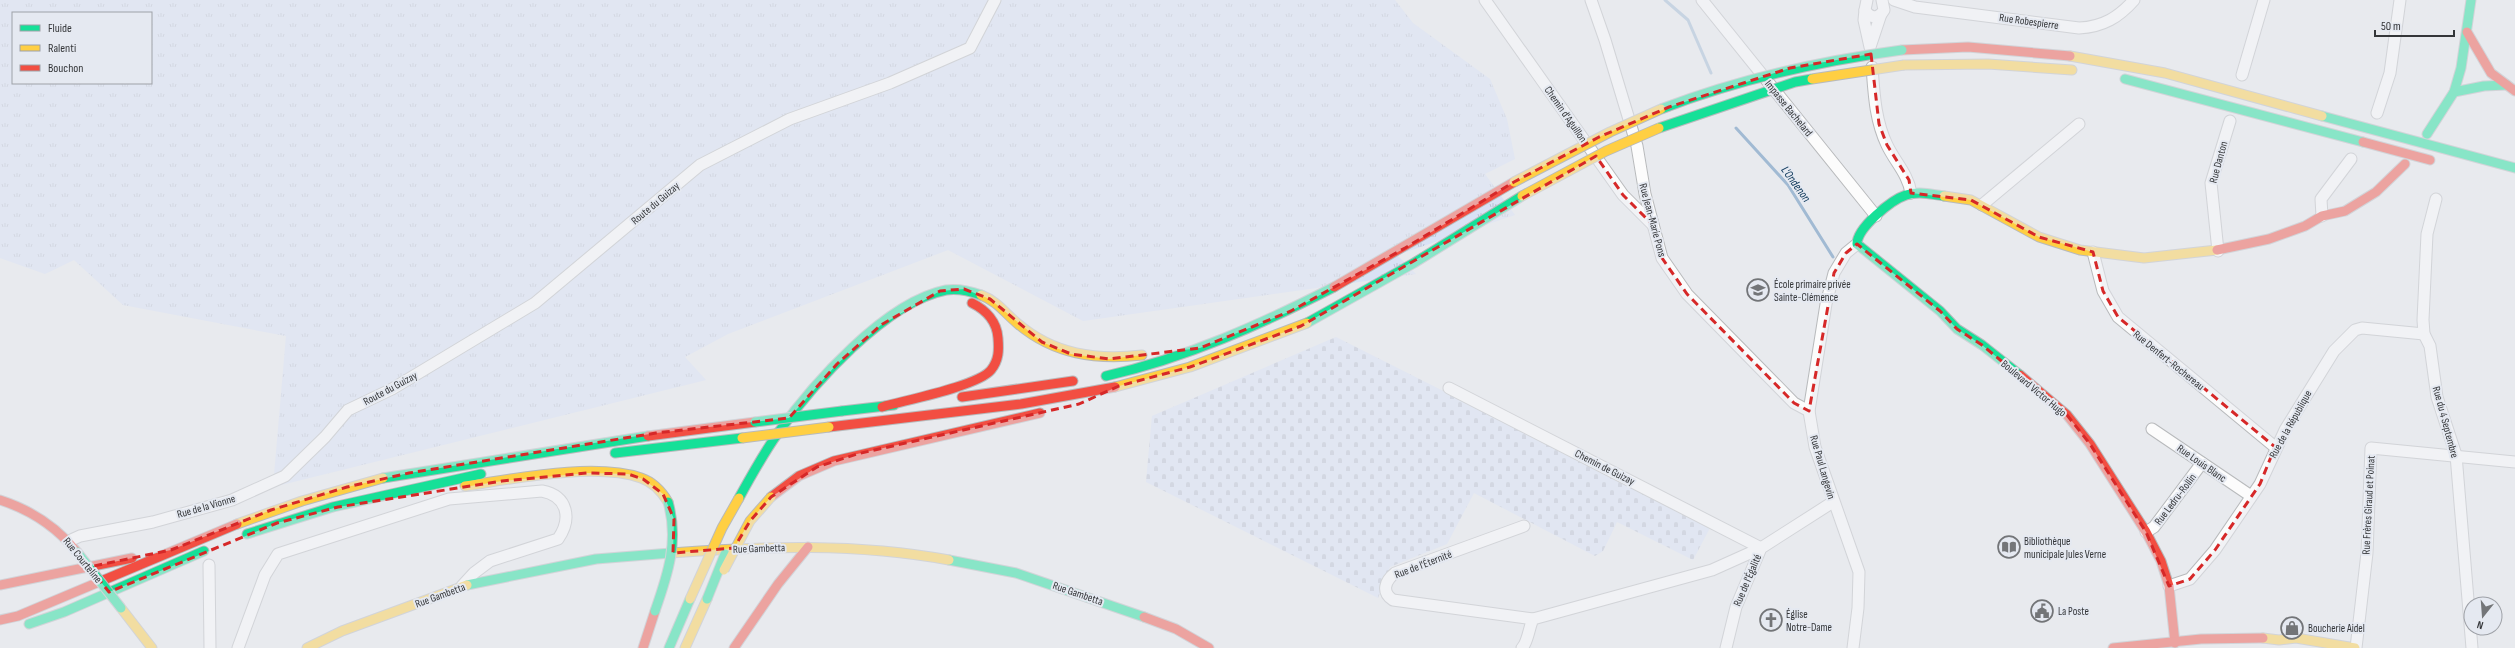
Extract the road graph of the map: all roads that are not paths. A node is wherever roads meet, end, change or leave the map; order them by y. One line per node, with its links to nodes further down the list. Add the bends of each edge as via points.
1 (995, 0): 50 (street, Route du Guizay, via 970,48 890,83 790,119 700,165 535,302 392,389 348,410)
2 (1485, 0): 35 (street, Chemin d'Aguillon, via 1623,195)
3 (1591, 0): 35 (street, Rue Jean-Marie Pons, via 1637,146)
4 (1702, 0): 33 (street, Impasse Bachelard)
5 (1882, 0): 13 (street)
6 (1894, 0): 12 (street)
7 (2134, 0): 12 (street, Rue Robespierre, via 2111,20 2095,27 2079,28)
8 (2264, 0): 17 (street)
9 (2400, 0): 22 (street, via 2390,73)
10 (2471, 0): 14 (main road)
11 (1865, 3): 13 (street, via 1872,16); 15 (street, via 1864,20)
12 (1915, 7): 13 (street)
13 (1882, 14): 15 (street)
14 (2467, 32): 19 (main road, via 2492,73); 21 (main road)
15 (1870, 47): 30 (street, via 1874,102 1879,124 1887,145 1909,180)
16 (2082, 71): 42 (main road, bridge, via 2028,64 1971,62 1904,65 1795,82 1726,103 1675,121 1606,151 1522,196 1414,263 1301,326 1190,367)
17 (2242, 75)
18 (2113, 76): 27 (main road, via 2159,86)
19 (2506, 85): 20 (main road); 21 (main road)
20 (2515, 91)
21 (2454, 92): 25 (main road)
22 (2376, 113)
23 (2230, 121): 37 (street, Rue Danton, via 2211,183)
24 (2079, 124): 32 (street)
25 (2427, 134)
26 (2351, 159): 34 (street, via 2321,199)
27 (2436, 162)
28 (2405, 164): 34 (main road, via 2386,184 2363,201 2345,211)
29 (2515, 168): 41 (main road, bridge, via 2165,73 2104,61 2041,52 1968,47 1902,50 1790,68 1669,107 1599,137 1514,182 1405,248 1291,311)
30 (1911, 193): 32 (main road, via 1948,196); 33 (main road)
31 (2436, 199): 40 (street, Rue du 4 Septembre, via 2427,234)
32 (1982, 205): 38 (main road, via 2039,237)
33 (1876, 216): 36 (main road, via 1861,230)
34 (2322, 216): 37 (main road, via 2305,226 2269,239)
35 (1652, 224): 48 (street, Rue Jean-Marie Pons, via 1662,258 1687,294 1794,403)
36 (1857, 244): 48 (street, Rue Paul Langevin, via 1846,253 1834,273 1826,304); 64 (main road, Boulevard Victor Hugo, via 1940,311 1957,329 1988,350 2067,416 2090,444)
37 (2218, 251): 38 (main road, via 2144,258)
38 (2093, 252): 52 (street, Rue Denfert-Rochereau, via 2103,291 2118,317)
39 (919, 311): 46 (main road, via 951,299 978,306 988,314 995,323 999,347 991,369 970,385)
40 (2424, 334): 52 (street, Rue de la République, via 2362,328 2355,330 2334,351); 55 (street, Rue du 4 Septembre, via 2430,346 2437,397)
41 (1200, 348): 46 (main road, via 1108,376); 86 (main road, bridge, via 1109,360 1071,354 1042,342 990,299 964,289 940,291 915,303 881,325 837,364 813,388 784,424 722,528)
42 (1119, 386): 44 (main road); 53 (main road, bridge, via 1021,404)
43 (1449, 388): 69 (street, Chemin de Guizay)
44 (1079, 404)
45 (812, 407): 51 (main road)
46 (882, 407): 70 (main road, bridge, via 656,433 393,477 347,487 271,510)
47 (1048, 411): 75 (main road, bridge, via 834,461 799,476 771,498 750,521)
48 (1809, 411): 60 (street, Rue Paul Langevin, via 1815,447)
49 (2152, 429): 57 (street, Rue Louis Blanc)
50 (325, 437): 66 (street, Rue de la Vionne, via 285,476 232,500 153,522 80,536)
51 (783, 445)
52 (2275, 447): 58 (street, Rue de la République, via 2260,484)
53 (606, 454)
54 (591, 455): 61 (main road, via 560,458 494,471)
55 (2456, 455): 56 (street); 95 (street, Rue Frères Giraud et Poinat, via 2371,448 2366,553); 96 (street, Rue du 4 Septembre)
56 (2515, 462)
57 (2202, 463): 58 (street, Rue Louis Blanc); 64 (street, Rue Ledru-Rollin, via 2154,527)
58 (2251, 496): 74 (street, Rue de la République, via 2215,550 2190,580)
59 (0, 497): 66 (main road, Rue Courteline, via 41,518)
60 (1833, 502): 69 (street, Rue de l'Égalité); 92 (street, Rue Paul Langevin, via 1859,572)
61 (338, 507): 65 (main road, via 277,523); 85 (main road, bridge, via 502,481 612,472 643,479 663,494 674,519 672,558)
62 (745, 510): 75 (main road, bridge)
63 (1524, 526): 76 (street, Rue de l'Éternité, via 1395,573 1387,581 1385,589 1393,600)
64 (2146, 532): 74 (main road, Boulevard Victor Hugo, via 2161,561)
65 (235, 539)
66 (69, 541): 81 (main road, Rue Courteline, bridge)
67 (214, 547): 78 (main road, via 64,612)
68 (808, 547): 73 (main road, Rue Gambetta, via 751,547 596,559); 88 (main road, via 778,584); 89 (main road, Rue Gambetta, via 914,554 1016,573 1176,629)
69 (1761, 548): 76 (street, Rue de l'Éternité, via 1712,570); 91 (street, Rue de l'Égalité, via 1736,607)
70 (171, 550): 72 (main road); 77 (main road, via 18,616)
71 (209, 566): 82 (street)
72 (0, 585)
73 (462, 586): 83 (street, via 490,561 558,539 567,523 566,512 556,496 542,491 449,499 278,554 265,574); 84 (main road, Rue Gambetta, via 342,631)
74 (2169, 586): 80 (main road, Boulevard Victor Hugo)
75 (711, 590): 87 (main road, bridge)
76 (1533, 619): 90 (street)
77 (0, 620)
78 (21, 627)
79 (2279, 640): 80 (main road, via 2222,638); 94 (main road); 95 (main road, via 2296,638)
80 (2175, 643): 93 (main road)
81 (152, 648)
82 (210, 648)
83 (238, 648)
84 (307, 648)
85 (643, 648)
86 (668, 648)
87 (685, 648)
88 (734, 648)
89 (1209, 648)
90 (1522, 648)
91 (1726, 648)
92 (1853, 648)
93 (2113, 648)
94 (2285, 648)
95 (2356, 648)
96 (2472, 648)

